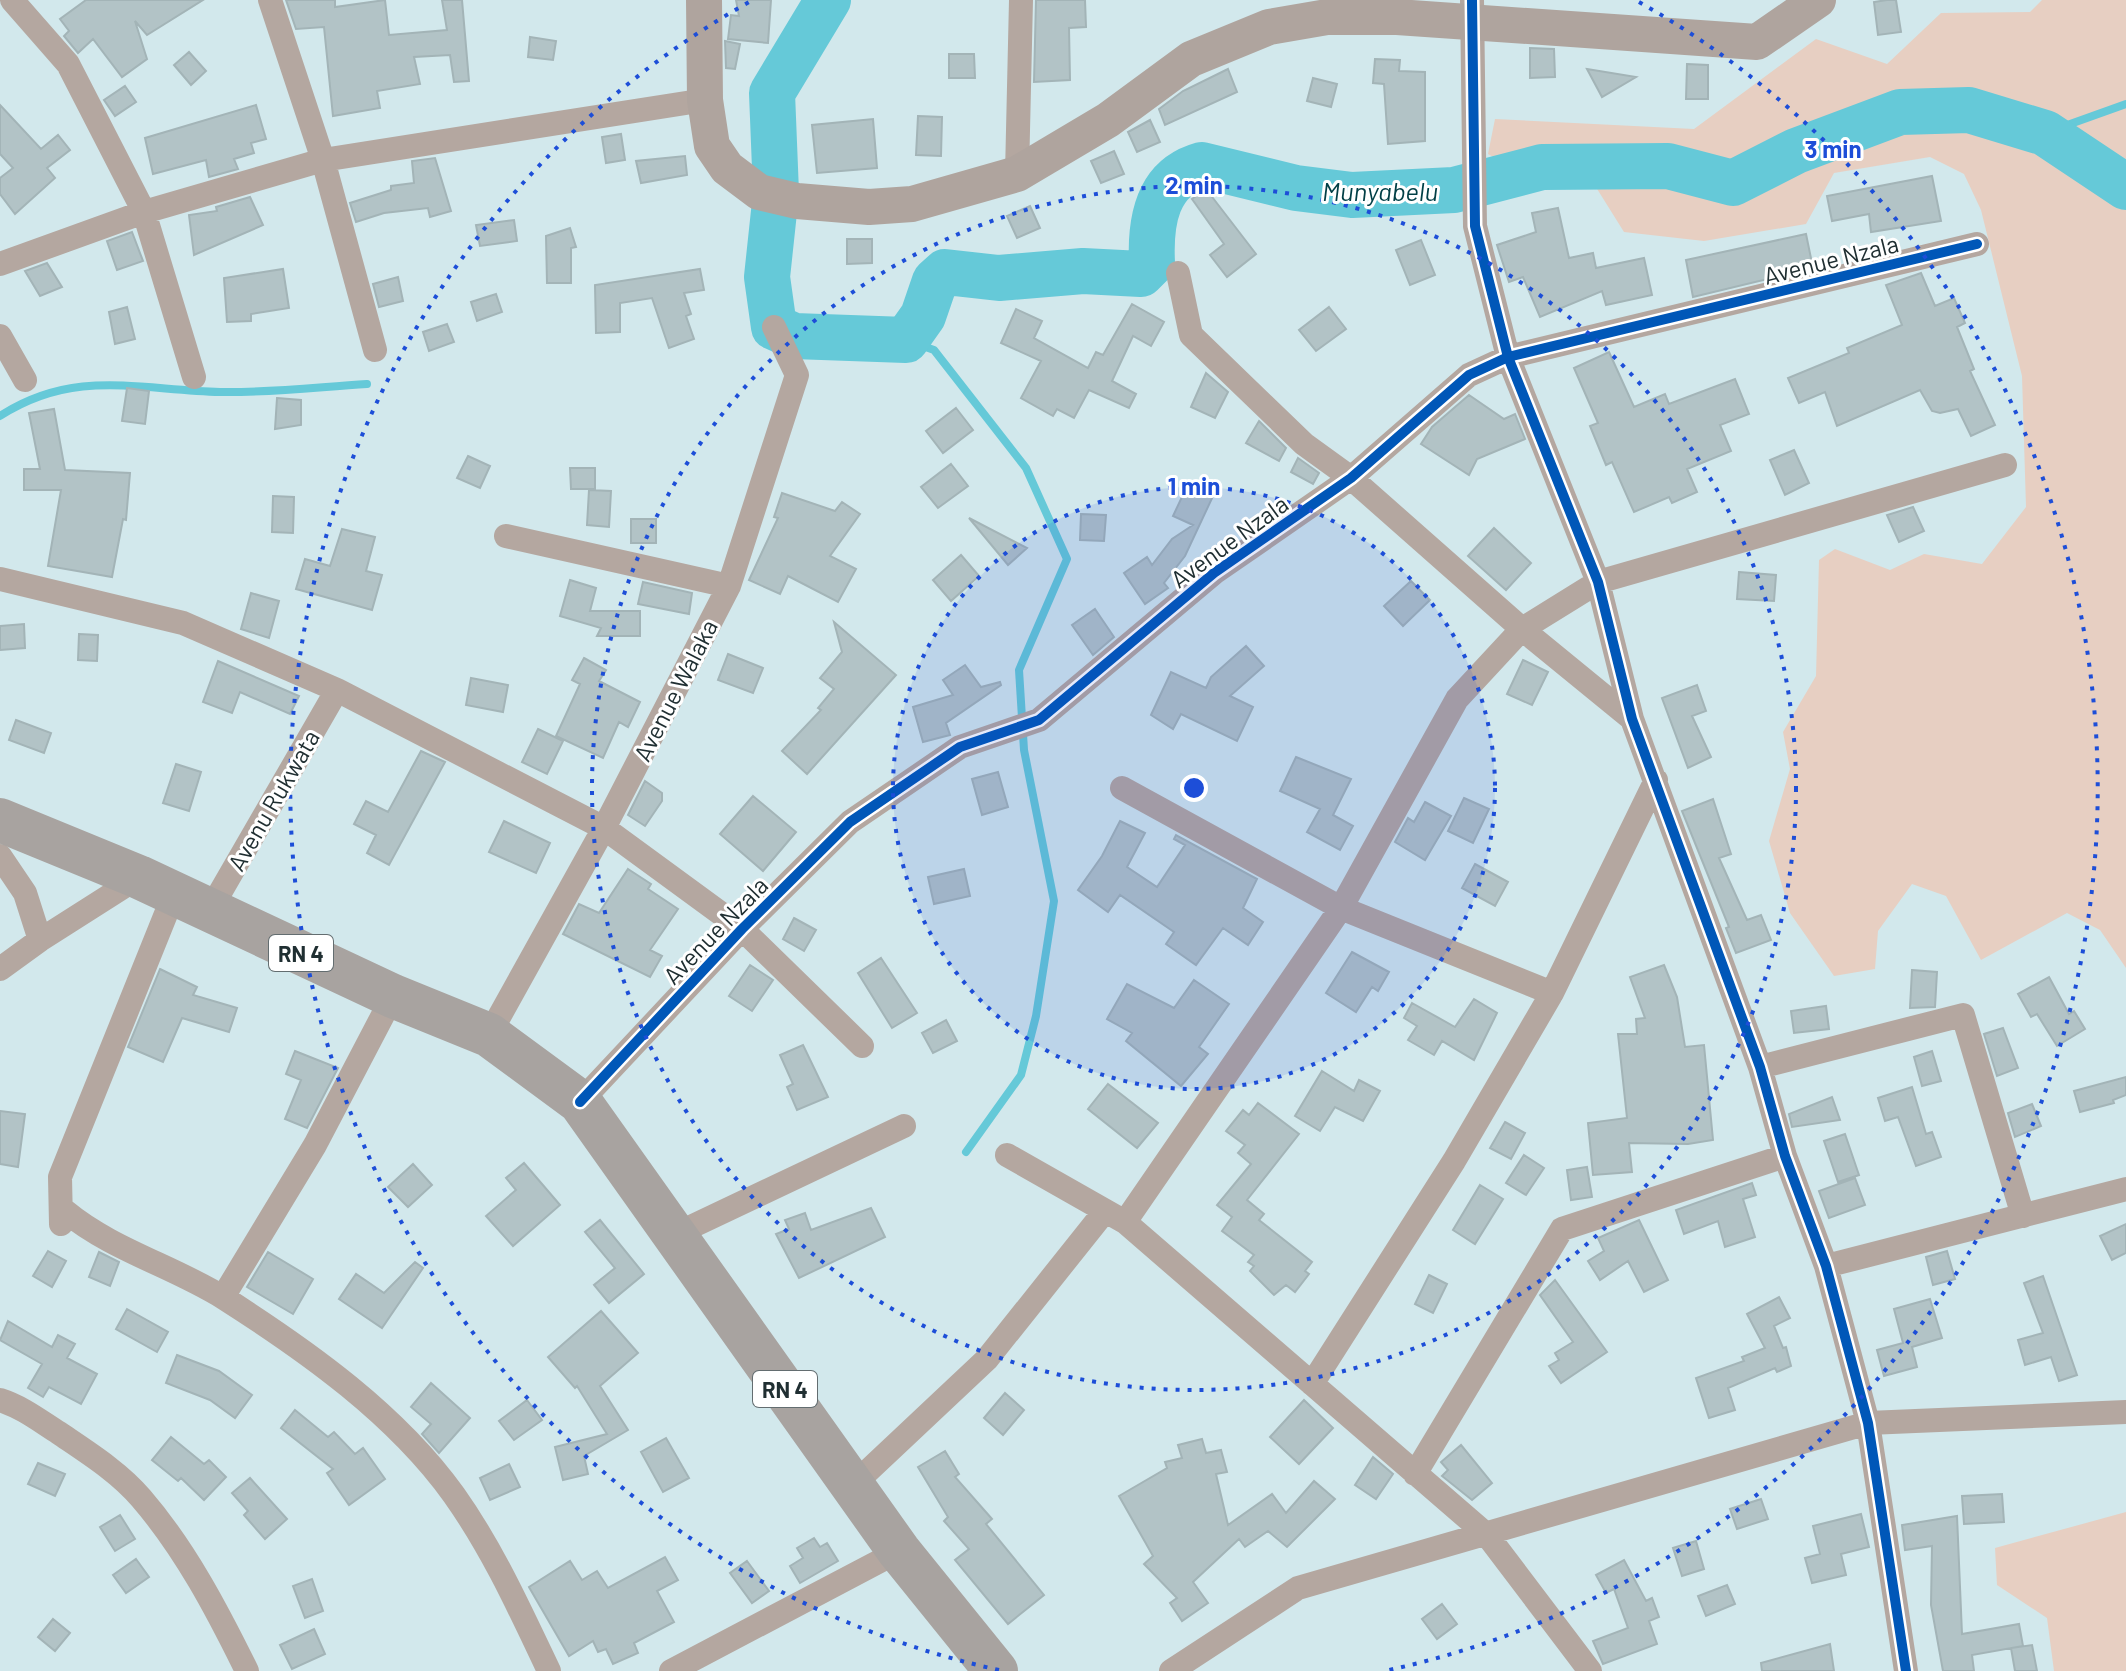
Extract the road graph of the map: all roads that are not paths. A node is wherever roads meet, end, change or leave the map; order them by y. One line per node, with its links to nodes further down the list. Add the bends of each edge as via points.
1 (12, 0): 10 (street, via 68,64)
2 (270, 0): 8 (street)
3 (704, 0): 7 (street)
4 (1021, 0): 9 (street)
5 (1818, 0): 6 (street, via 1757,42)
6 (1472, 10): 9 (street, via 1327,17 1269,27 1191,59 1108,120); 17 (street, via 1475,226)
7 (705, 100): 8 (street); 9 (street, via 712,146 727,168 759,192 869,207 912,204)
8 (323, 160): 10 (street); 16 (street)
9 (1017, 174)
10 (144, 212): 12 (street); 18 (street)
11 (1977, 244): 17 (street, Avenue Nzala)
12 (0, 264)
13 (1178, 273): 21 (street, via 1191,335 1304,444)
14 (774, 327): 25 (street, Avenue Walaka, via 797,375)
15 (0, 336): 19 (street)
16 (375, 350)
17 (1508, 357): 21 (street, Avenue Nzala, via 1469,375); 24 (street)
18 (194, 377)
19 (25, 380)
20 (2005, 465): 24 (street)
21 (1351, 478): 26 (street); 36 (street, Avenue Nzala, via 1214,573 1039,720 960,747 850,822)
22 (506, 536): 25 (street)
23 (0, 579): 27 (street, via 183,623)
24 (1598, 582): 26 (street); 28 (street)
25 (729, 586): 32 (street, Avenue Walaka)
26 (1522, 629): 28 (street); 35 (street, via 1457,699)
27 (337, 690): 32 (street); 34 (street, Avenu Rukwata)
28 (1632, 719): 29 (street)
29 (1656, 780): 39 (street); 43 (street)
30 (1122, 788): 35 (street)
31 (0, 820): 34 (highway, RN 4)
32 (604, 828): 36 (street); 41 (street, Avenue Walaka)
33 (0, 856): 37 (street, via 25,893)
34 (175, 894): 37 (street); 40 (highway, RN 4); 53 (street, Avenu Rukwata, via 60,1177 61,1224 65,1211 109,1241)
35 (1341, 908): 39 (street); 50 (street)
36 (742, 929): 42 (street); 44 (street, Avenue Nzala)
37 (40, 940): 38 (street)
38 (0, 969)
39 (1552, 993): 54 (street, via 1454,1161)
40 (393, 996): 41 (highway, RN 4); 53 (street, via 315,1145)
41 (489, 1035): 44 (highway, RN 4)
42 (862, 1046)
43 (1760, 1067): 47 (street); 49 (street, via 1963,1015)
44 (580, 1102): 51 (highway, RN 4)
45 (904, 1126): 51 (street)
46 (1007, 1155): 50 (street)
47 (1785, 1156): 52 (street); 58 (street, via 1562,1229)
48 (2126, 1189): 49 (street)
49 (2023, 1216): 52 (street)
50 (1115, 1217): 54 (street); 59 (street, via 987,1359)
51 (676, 1234): 59 (highway, RN 4)
52 (1826, 1266): 57 (street)
53 (223, 1297): 63 (street, via 390,1422 453,1493 498,1564)
54 (1312, 1384): 58 (street)
55 (0, 1400): 62 (street, via 91,1454 140,1495 179,1548)
56 (2126, 1412): 57 (street)
57 (1868, 1423): 60 (street); 68 (street)
58 (1415, 1474): 60 (street)
59 (852, 1486): 61 (highway, RN 4)
60 (1487, 1535): 66 (street, via 1298,1588); 67 (street)
61 (899, 1551): 64 (street); 65 (highway, RN 4)
62 (247, 1671)
63 (549, 1671)
64 (671, 1671)
65 (996, 1671)
66 (1171, 1671)
67 (1590, 1671)
68 (1906, 1671)

